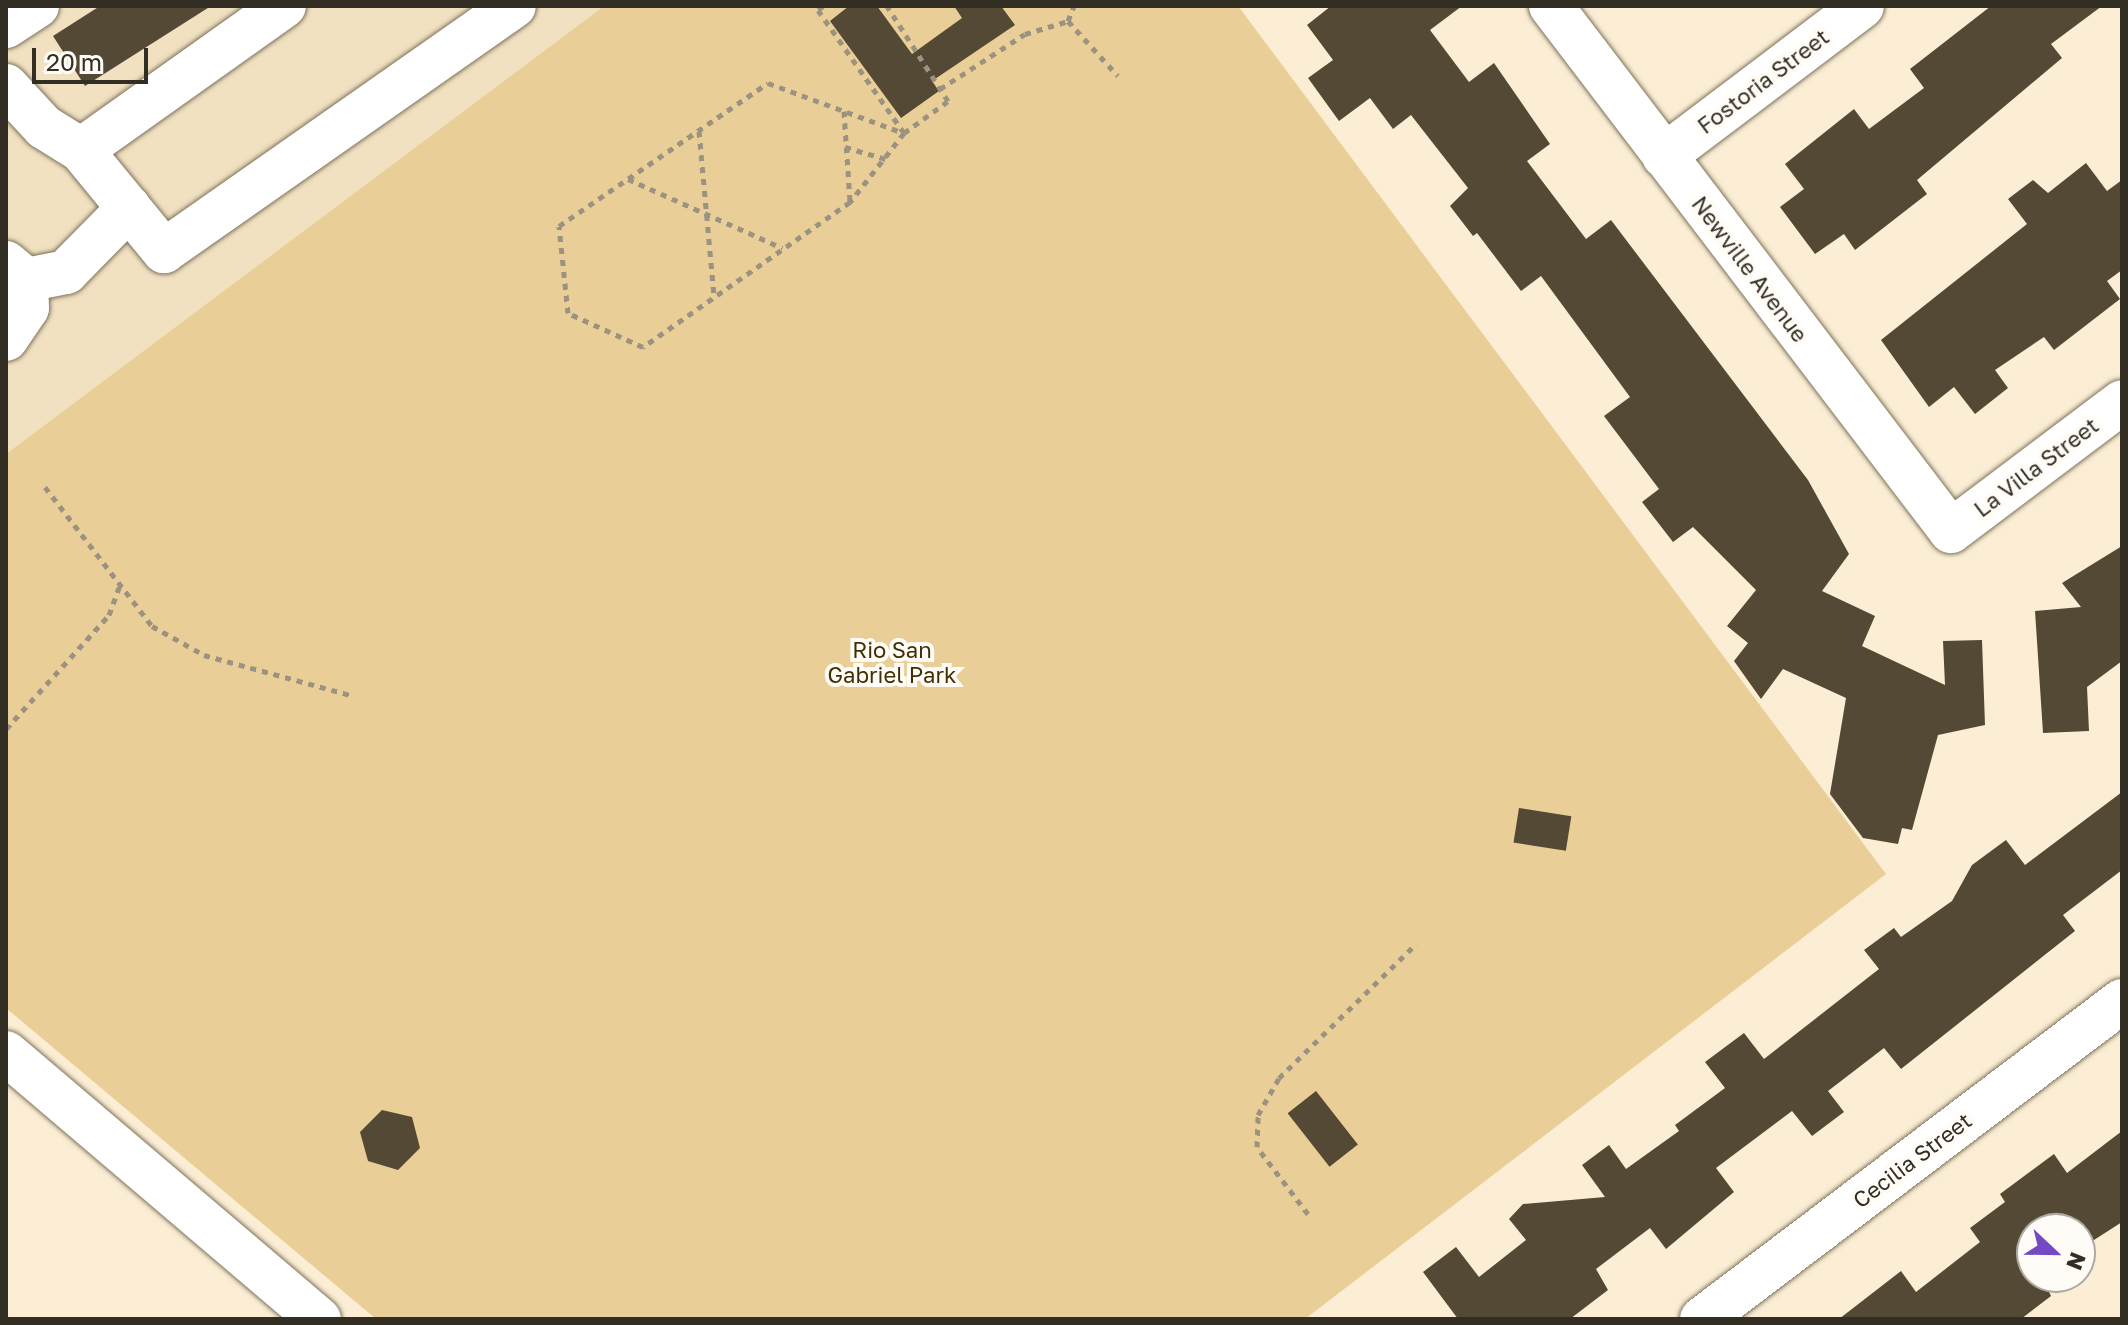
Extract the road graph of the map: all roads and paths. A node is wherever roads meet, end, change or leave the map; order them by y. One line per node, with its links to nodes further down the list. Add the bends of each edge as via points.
1 (37, 6): 10 (street)
2 (284, 6): 18 (street)
3 (514, 6): 23 (street, via 164,251)
4 (823, 6): 16 (path, via 818,10)
5 (887, 6): 13 (path)
6 (1074, 6): 9 (path)
7 (1551, 6): 19 (street, Newville Avenue)
8 (1862, 6): 19 (street, Fostoria Street)
9 (1068, 21): 11 (path); 13 (path, via 1025,34)
10 (6, 26)
11 (1118, 76)
12 (6, 86): 18 (street, via 44,127)
13 (940, 89): 16 (path, via 948,101)
14 (844, 111): 15 (path, via 768,83); 16 (path); 17 (path)
15 (699, 130): 21 (path); 24 (path)
16 (904, 133): 20 (path)
17 (845, 147): 20 (path); 22 (path)
18 (81, 150): 23 (street)
19 (1664, 156): 31 (street, Newville Avenue)
20 (886, 159): 22 (path)
21 (628, 179): 24 (path); 27 (path, via 559,226 568,313 643,347)
22 (850, 202): 25 (path)
23 (129, 208): 26 (street, via 66,272)
24 (707, 214): 25 (path); 27 (path)
25 (783, 249): 27 (path)
26 (16, 271): 28 (street, via 27,308)
27 (714, 297)
28 (6, 339)
29 (2122, 402): 31 (street, La Villa Street)
30 (45, 487): 32 (path)
31 (1951, 531)
32 (119, 586): 33 (path, via 152,626 204,655); 34 (path, via 109,615)
33 (350, 695)
34 (6, 729)
35 (1416, 944): 38 (path, via 1279,1078 1258,1115 1257,1147)
36 (2122, 1001): 40 (street, Cecilia Street)
37 (6, 1053): 39 (street)
38 (1308, 1214)
39 (319, 1319)
40 (1702, 1319)

